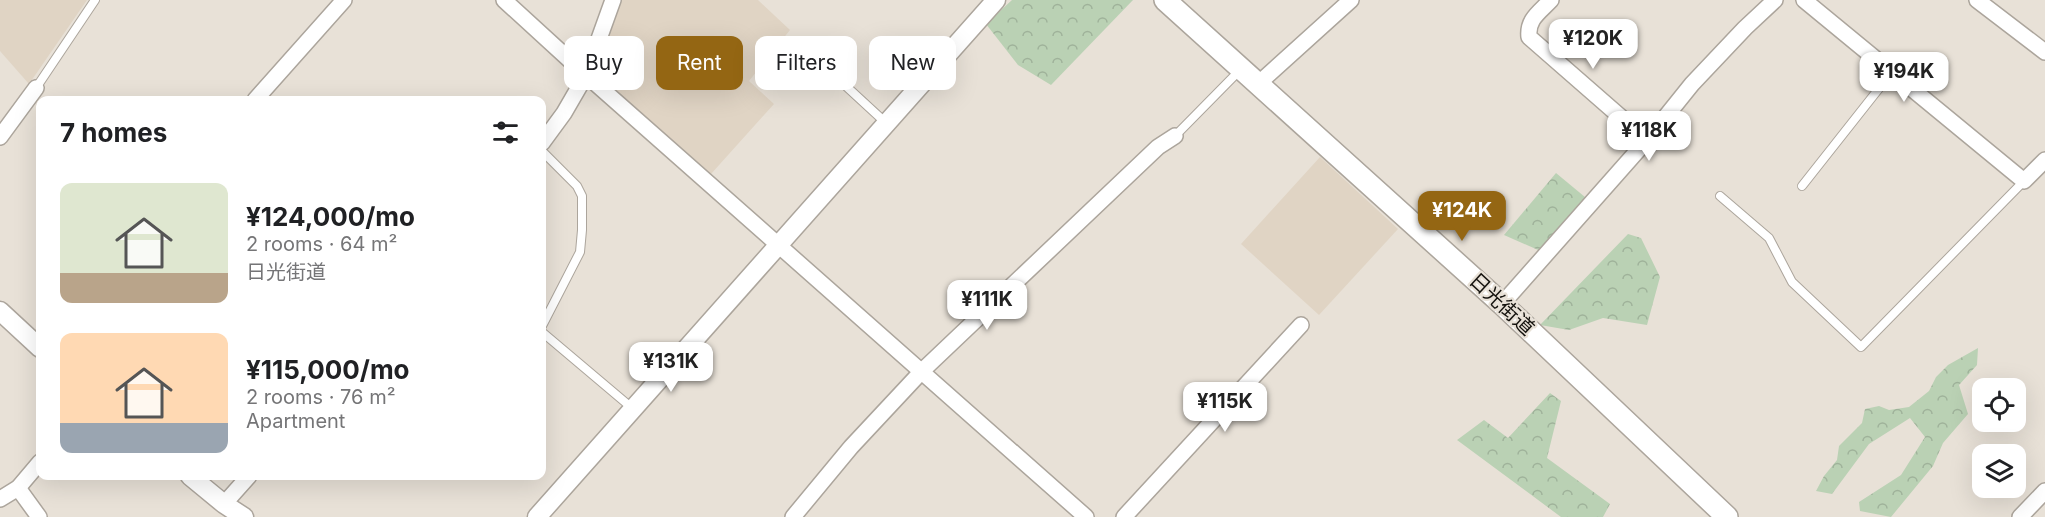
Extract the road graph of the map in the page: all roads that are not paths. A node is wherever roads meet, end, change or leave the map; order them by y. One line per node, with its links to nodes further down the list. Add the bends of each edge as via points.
1 (95, 0): 18 (lane)
2 (344, 0): 22 (street)
3 (504, 0): 14 (street)
4 (614, 0): 12 (street)
5 (996, 0): 23 (street)
6 (1165, 0): 15 (main road, 日光街道)
7 (1351, 0): 17 (street)
8 (1551, 0): 27 (street, via 1528,27 1529,37)
9 (1775, 0): 27 (street, via 1692,84)
10 (1804, 0): 16 (street)
11 (1977, 0): 13 (street)
12 (601, 36)
13 (2045, 52)
14 (564, 55)
15 (1241, 69): 17 (main road, 日光街道); 24 (lane)
16 (1892, 72): 30 (street); 31 (lane)
17 (1258, 84): 34 (main road, 日光街道)
18 (36, 88): 25 (street)
19 (577, 90): 26 (street)
20 (603, 90): 33 (street)
21 (850, 90): 23 (lane)
22 (259, 96)
23 (886, 123): 33 (street)
24 (1175, 136): 40 (street, via 1158,147)
25 (0, 137)
26 (546, 138)
27 (1647, 140): 34 (street)
28 (546, 155): 36 (lane, via 582,196 580,252)
29 (2045, 160): 30 (street)
30 (2024, 181): 32 (lane, via 1861,348 1792,282 1769,238)
31 (1802, 186)
32 (1720, 196)
33 (778, 245): 40 (street); 41 (street)
34 (1502, 304): 55 (main road, 日光街道)
35 (0, 311): 39 (street)
36 (546, 318)
37 (1301, 325): 54 (street)
38 (546, 335): 41 (lane)
39 (36, 342)
40 (922, 370): 52 (street); 53 (street)
41 (634, 409): 51 (street)
42 (36, 467): 45 (street)
43 (195, 480): 48 (street)
44 (245, 480): 48 (street)
45 (18, 488): 47 (street); 49 (street)
46 (2045, 491): 56 (street)
47 (0, 499)
48 (224, 504): 50 (street)
49 (39, 517)
50 (244, 517)
51 (537, 517)
52 (793, 517)
53 (1086, 517)
54 (1124, 517)
55 (1727, 517)
56 (2020, 517)

